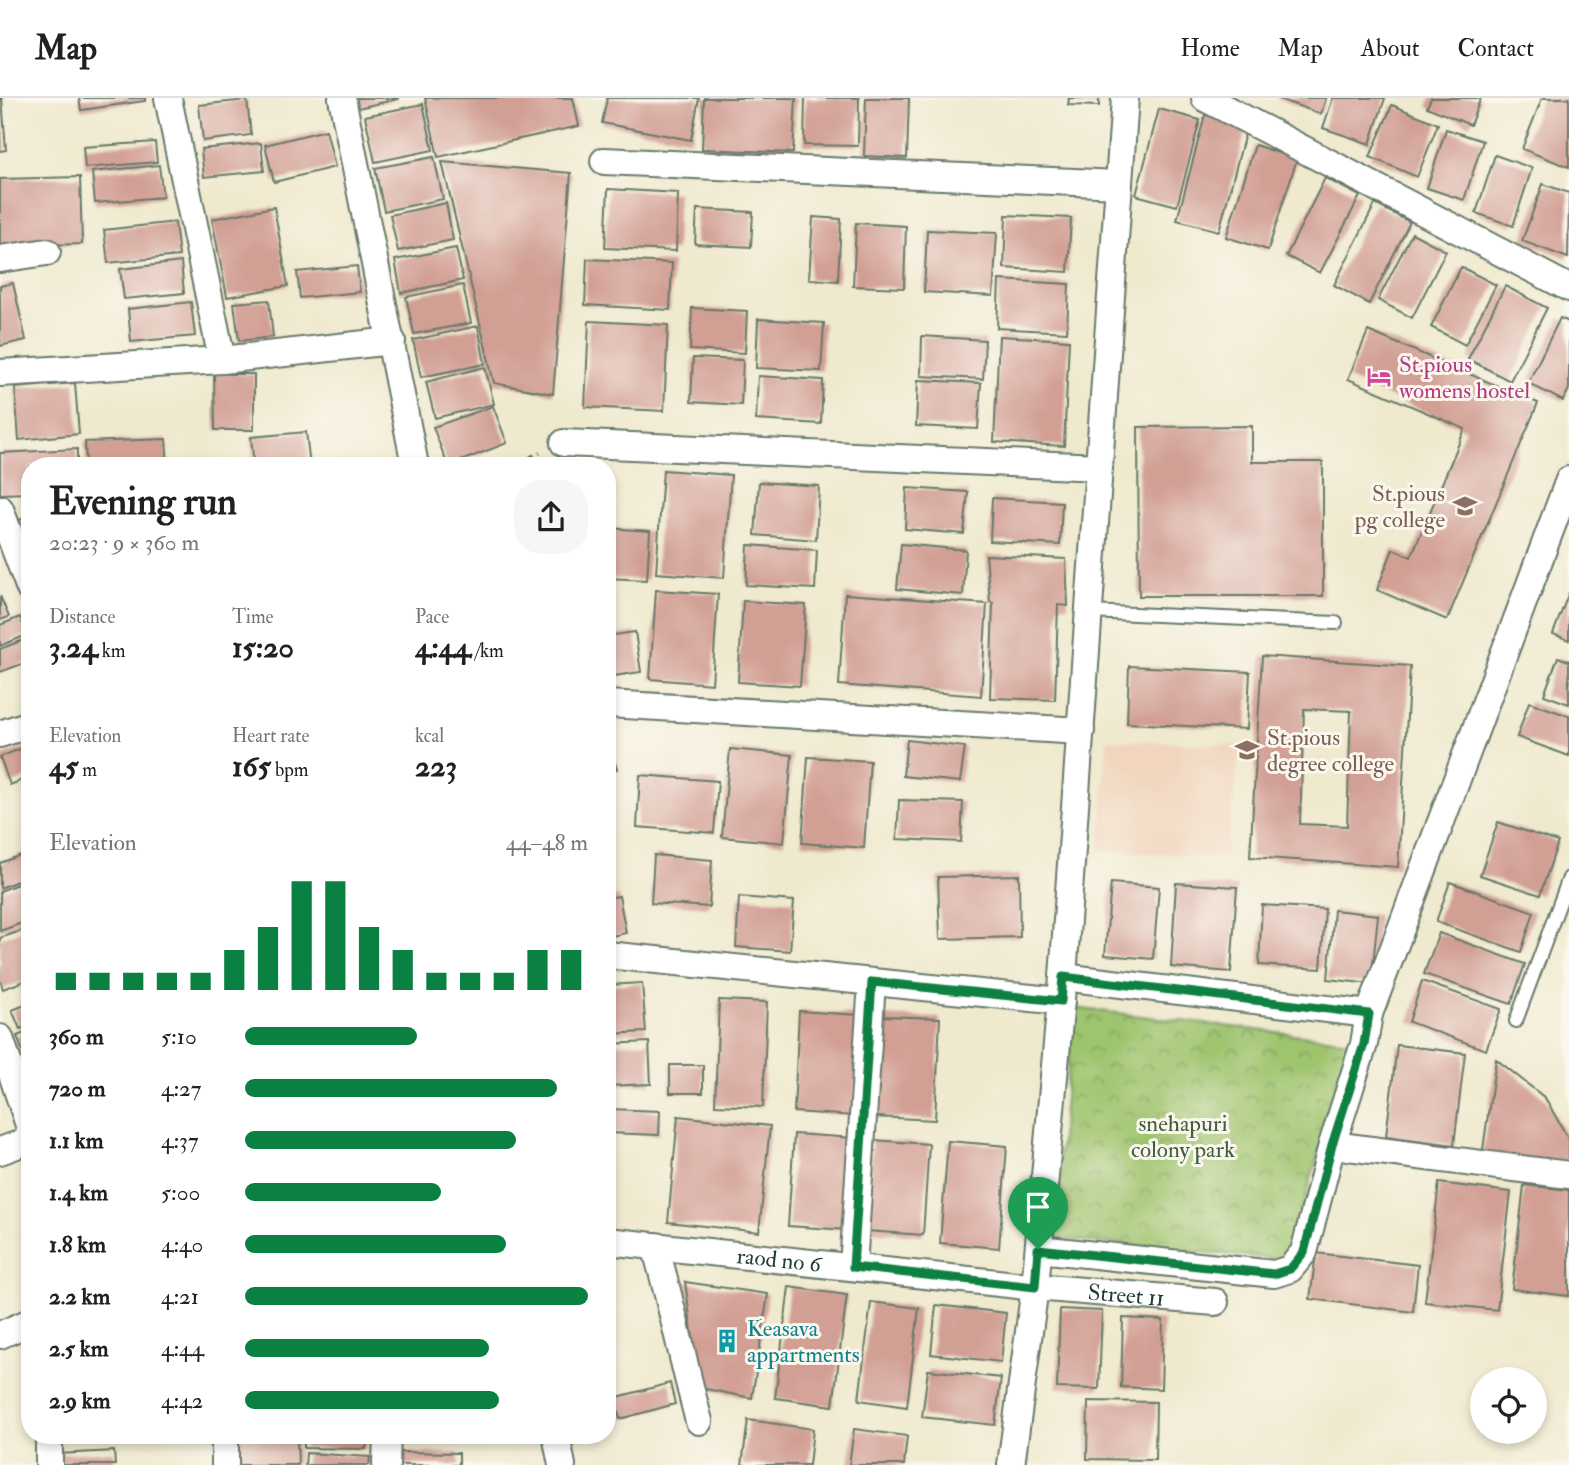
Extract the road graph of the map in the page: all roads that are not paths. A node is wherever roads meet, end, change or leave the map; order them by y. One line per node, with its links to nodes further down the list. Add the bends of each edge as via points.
1 (167, 98): 11 (street)
2 (342, 98): 10 (street)
3 (1125, 98): 6 (street)
4 (1205, 98): 9 (street)
5 (604, 161): 6 (street)
6 (1119, 184): 15 (street)
7 (47, 252): 8 (street)
8 (0, 259)
9 (1569, 288)
10 (392, 341): 11 (street); 14 (street)
11 (222, 360): 12 (street)
12 (0, 373)
13 (564, 443): 15 (street)
14 (414, 457)
15 (1099, 467): 19 (street)
16 (1569, 480): 29 (street)
17 (0, 509): 18 (street)
18 (21, 565)
19 (1089, 612): 20 (lane); 23 (street)
20 (1336, 623)
21 (616, 705): 23 (street)
22 (21, 727): 24 (street)
23 (1081, 732): 28 (street)
24 (0, 734)
25 (1569, 878): 30 (lane)
26 (616, 955): 27 (street)
27 (872, 982): 28 (street); 40 (street)
28 (1062, 989): 29 (street); 39 (street)
29 (1369, 1014): 34 (street)
30 (1517, 1021)
31 (0, 1038): 32 (street)
32 (21, 1101)
33 (21, 1143): 35 (street)
34 (1332, 1145): 36 (street); 39 (street, via 1304,1252 1290,1269 1274,1274)
35 (0, 1151)
36 (1569, 1175)
37 (616, 1240): 38 (street, raod no 6)
38 (655, 1246): 40 (street, raod no 6); 45 (street)
39 (1038, 1249): 41 (street)
40 (853, 1267): 41 (street, raod no 6)
41 (1035, 1287): 42 (street, Street 11); 54 (street)
42 (1215, 1303)
43 (21, 1326): 44 (street)
44 (0, 1335)
45 (699, 1421)
46 (49, 1444): 50 (street)
47 (225, 1444): 51 (street)
48 (387, 1444): 52 (street)
49 (558, 1444): 53 (street)
50 (49, 1465)
51 (225, 1465)
52 (386, 1465)
53 (562, 1465)
54 (1012, 1465)

